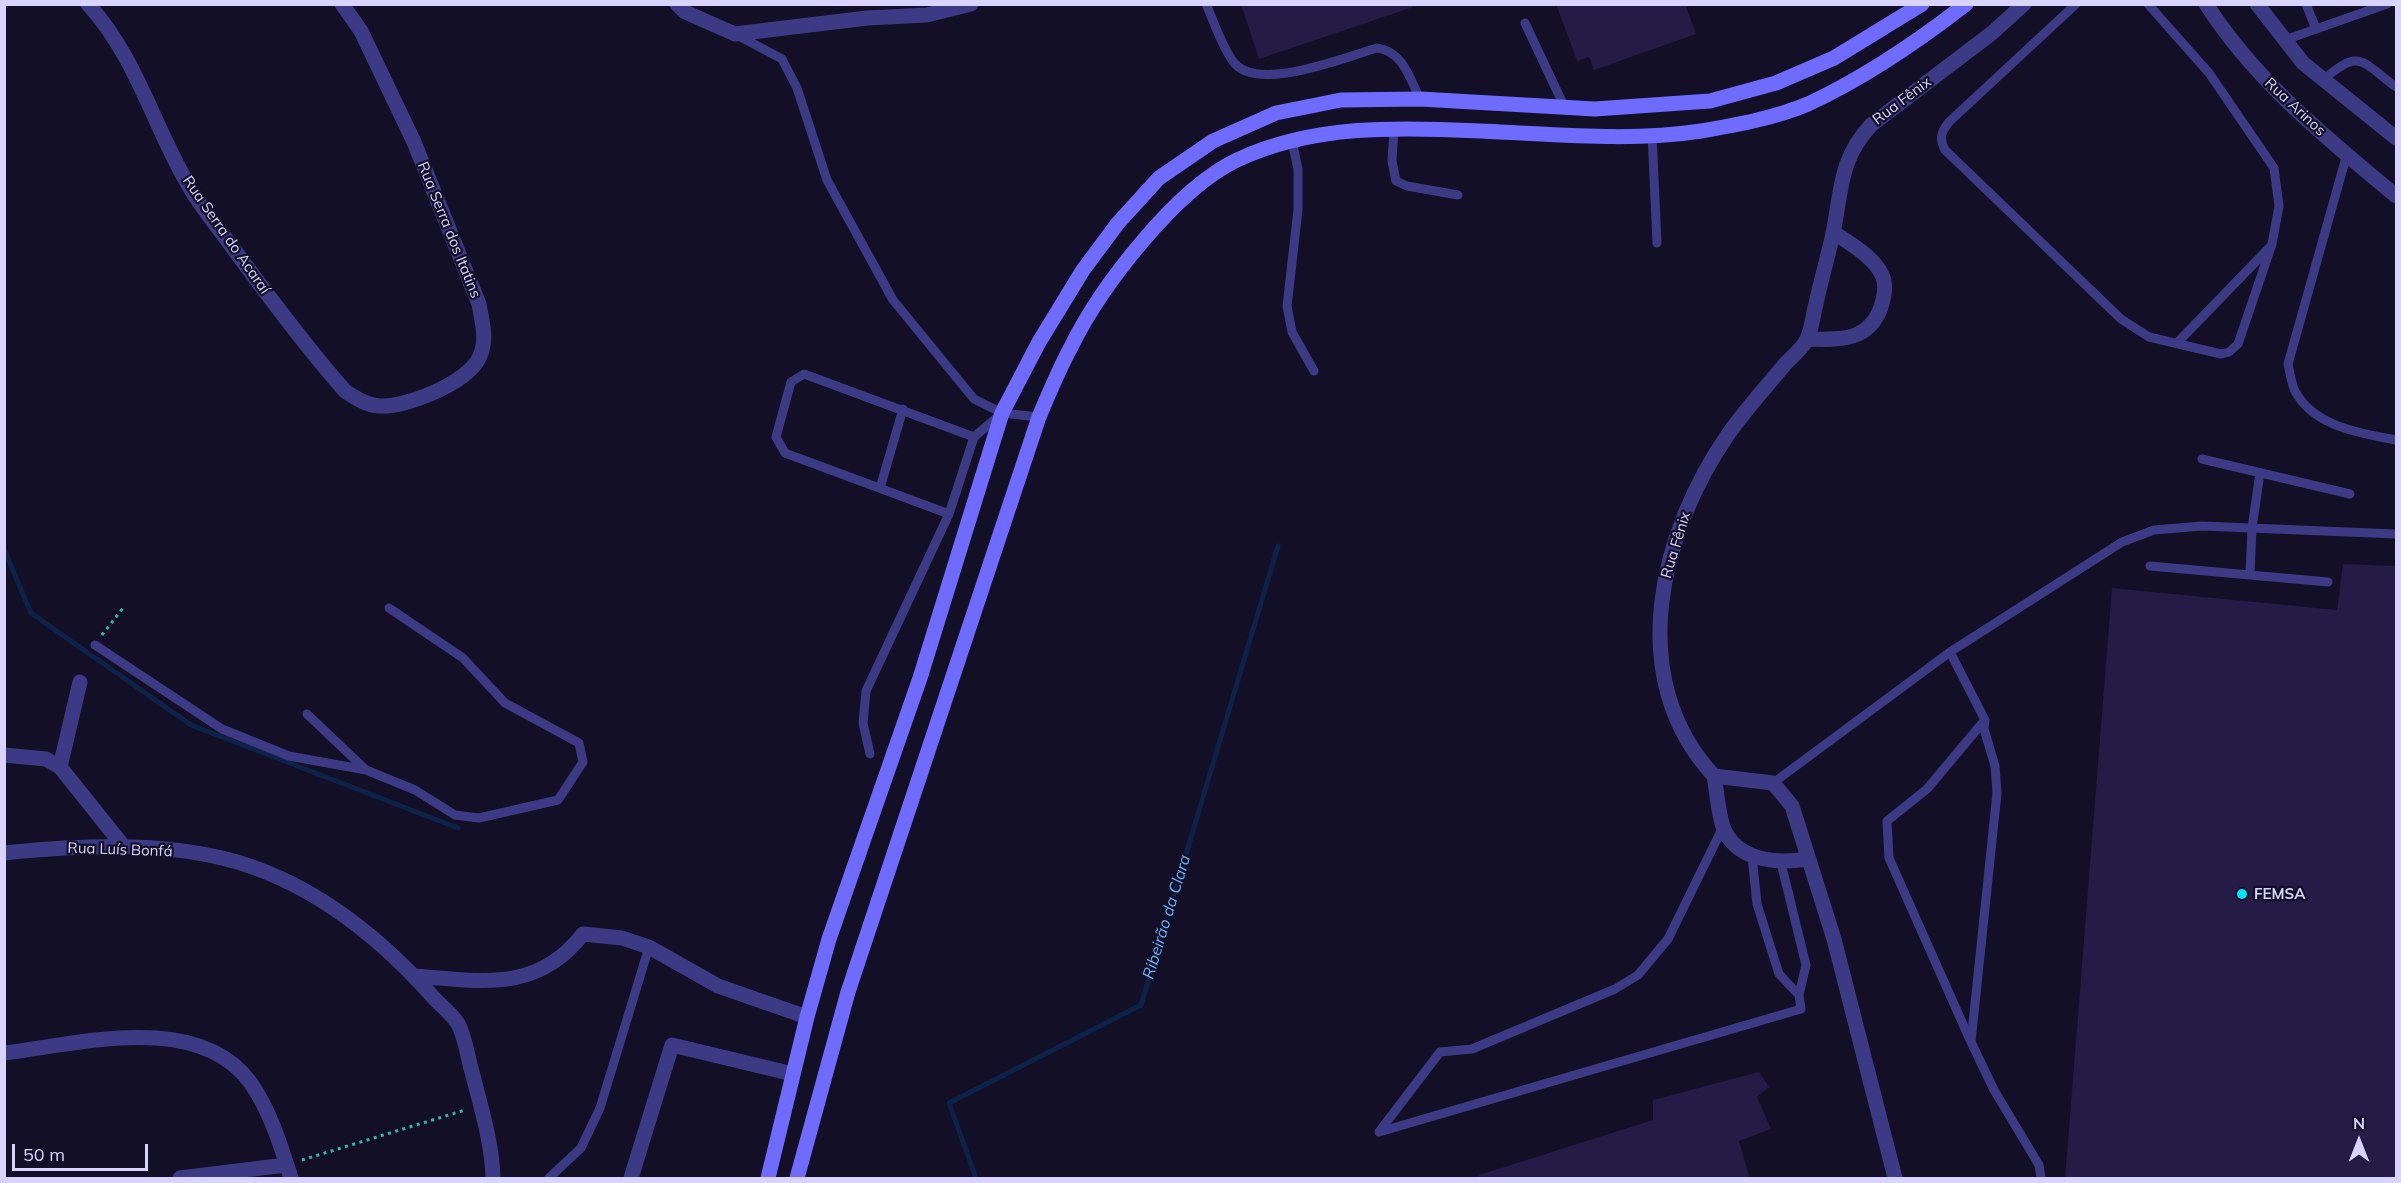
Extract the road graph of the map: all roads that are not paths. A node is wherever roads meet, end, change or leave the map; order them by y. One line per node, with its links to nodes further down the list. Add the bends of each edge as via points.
1 (88, 4): 36 (street, Rua Serra do Acaraí, via 136,73 176,163 201,205 339,385 362,403)
2 (342, 4): 36 (street, Rua Serra dos Itatins, via 361,31 414,142 479,304 484,328 479,358 467,375 409,402)
3 (677, 4): 17 (street, via 685,12)
4 (971, 4): 17 (street, via 927,15)
5 (1206, 4): 21 (lane, via 1232,61 1252,75 1287,73 1377,48 1386,49 1401,61)
6 (1922, 4): 22 (main road, via 1834,58 1776,83 1710,101)
7 (1966, 4): 24 (main road, via 1865,74 1806,105 1699,131)
8 (2024, 4): 30 (street, Rua Fênix, via 1992,33 1871,124 1858,139 1845,164)
9 (2076, 4): 34 (lane, via 1949,122 1941,143 2121,319 2150,337)
10 (2148, 4): 32 (lane, via 2209,74 2274,168 2279,206)
11 (2206, 4): 27 (street, Rua Arinos, via 2248,61 2294,109)
12 (2257, 4): 18 (street)
13 (2306, 4): 16 (lane)
14 (2387, 4): 16 (lane)
15 (1525, 23): 22 (lane)
16 (2316, 29): 18 (lane)
17 (735, 34): 38 (lane, via 782,59 797,88 827,180 893,300 974,399)
18 (2285, 40): 19 (street)
19 (2323, 80): 20 (lane, via 2343,63 2355,61 2364,63); 25 (street)
20 (2397, 87)
21 (1420, 99): 22 (main road); 38 (main road, via 1341,100 1276,113 1213,141 1159,178 1083,270)
22 (1565, 108)
23 (1394, 129): 24 (main road, via 1610,137); 26 (main road); 28 (lane, via 1392,161 1396,180 1407,186)
24 (1652, 134): 31 (lane)
25 (2397, 138)
26 (1292, 141): 35 (lane, via 1298,169 1298,210 1287,306 1292,332); 39 (main road, via 1239,159 1212,174 1166,216 1102,296 1072,345)
27 (2347, 154): 29 (street, Rua Arinos); 41 (lane, via 2288,363 2295,390 2313,413 2345,429)
28 (1458, 195)
29 (2397, 196)
30 (1833, 232): 33 (street, Rua Fênix); 33 (street, via 1875,265 1885,283 1883,301 1872,326 1862,334 1849,339)
31 (1657, 243)
32 (2272, 244): 34 (lane); 34 (lane, via 2234,349 2222,354)
33 (1807, 339): 62 (street, Rua Fênix, via 1729,432 1697,483 1666,569 1660,651 1667,690 1677,724 1691,750)
34 (2177, 343)
35 (1314, 371)
36 (379, 406)
37 (903, 409): 40 (lane); 44 (lane); 44 (lane, via 804,374 791,382 776,437 785,453)
38 (1002, 413): 39 (lane); 40 (lane); 73 (main road, via 920,678 829,939)
39 (1039, 417): 83 (main road, via 838,1025)
40 (974, 437): 46 (lane)
41 (2397, 440)
42 (2202, 459): 43 (lane)
43 (2260, 473): 45 (lane); 47 (lane)
44 (880, 488): 46 (lane)
45 (2350, 494)
46 (949, 514): 58 (lane, via 866,691 863,723)
47 (2252, 528): 48 (lane); 50 (lane); 54 (lane, via 2202,526 2154,530 2122,542)
48 (2397, 534)
49 (2150, 566): 50 (lane)
50 (2250, 574): 51 (lane)
51 (2328, 582)
52 (389, 608): 61 (lane, via 463,658 505,703 579,742 584,762 558,800 479,818 455,815 415,790)
53 (95, 645): 61 (lane, via 222,729 289,756)
54 (1950, 652): 57 (lane); 63 (lane)
55 (80, 682): 60 (street)
56 (307, 714): 61 (lane)
57 (1985, 720): 74 (lane, via 1997,793); 74 (lane, via 1927,789 1887,821 1889,858)
58 (870, 754)
59 (4, 755): 60 (street, via 46,759)
60 (60, 767): 65 (street)
61 (366, 770)
62 (1714, 776): 63 (street); 64 (street)
63 (1773, 783): 68 (street, via 1792,806)
64 (1724, 827): 67 (street, via 1731,840); 72 (lane, via 1668,939 1638,975 1615,989 1472,1049 1440,1052 1379,1132 1801,1009)
65 (124, 847): 66 (street, Rua Luís Bonfá); 71 (street, Rua Luís Bonfá, via 167,849 226,859 277,878 324,901 363,928)
66 (4, 853)
67 (1752, 856): 69 (street); 72 (lane, via 1757,904 1779,974)
68 (1807, 859): 69 (street); 84 (street, via 1834,939)
69 (1781, 863): 72 (lane, via 1806,965)
70 (649, 947): 71 (street, via 622,938 584,934 560,960 525,976); 73 (street, via 718,986); 80 (lane, via 600,1108 581,1148)
71 (415, 976): 79 (street, Rua Luís Bonfá, via 460,1027 492,1151)
72 (1799, 995)
73 (807, 1017): 76 (main road)
74 (1971, 1042): 85 (lane, via 1994,1090 2039,1164)
75 (4, 1053): 77 (street, via 145,1036 175,1038 206,1049 249,1081 264,1106)
76 (793, 1074): 81 (street, via 672,1045); 82 (main road)
77 (289, 1172): 78 (street)
78 (180, 1179)
79 (493, 1179)
80 (549, 1179)
81 (631, 1179)
82 (768, 1179)
83 (797, 1179)
84 (1895, 1179)
85 (2041, 1179)

